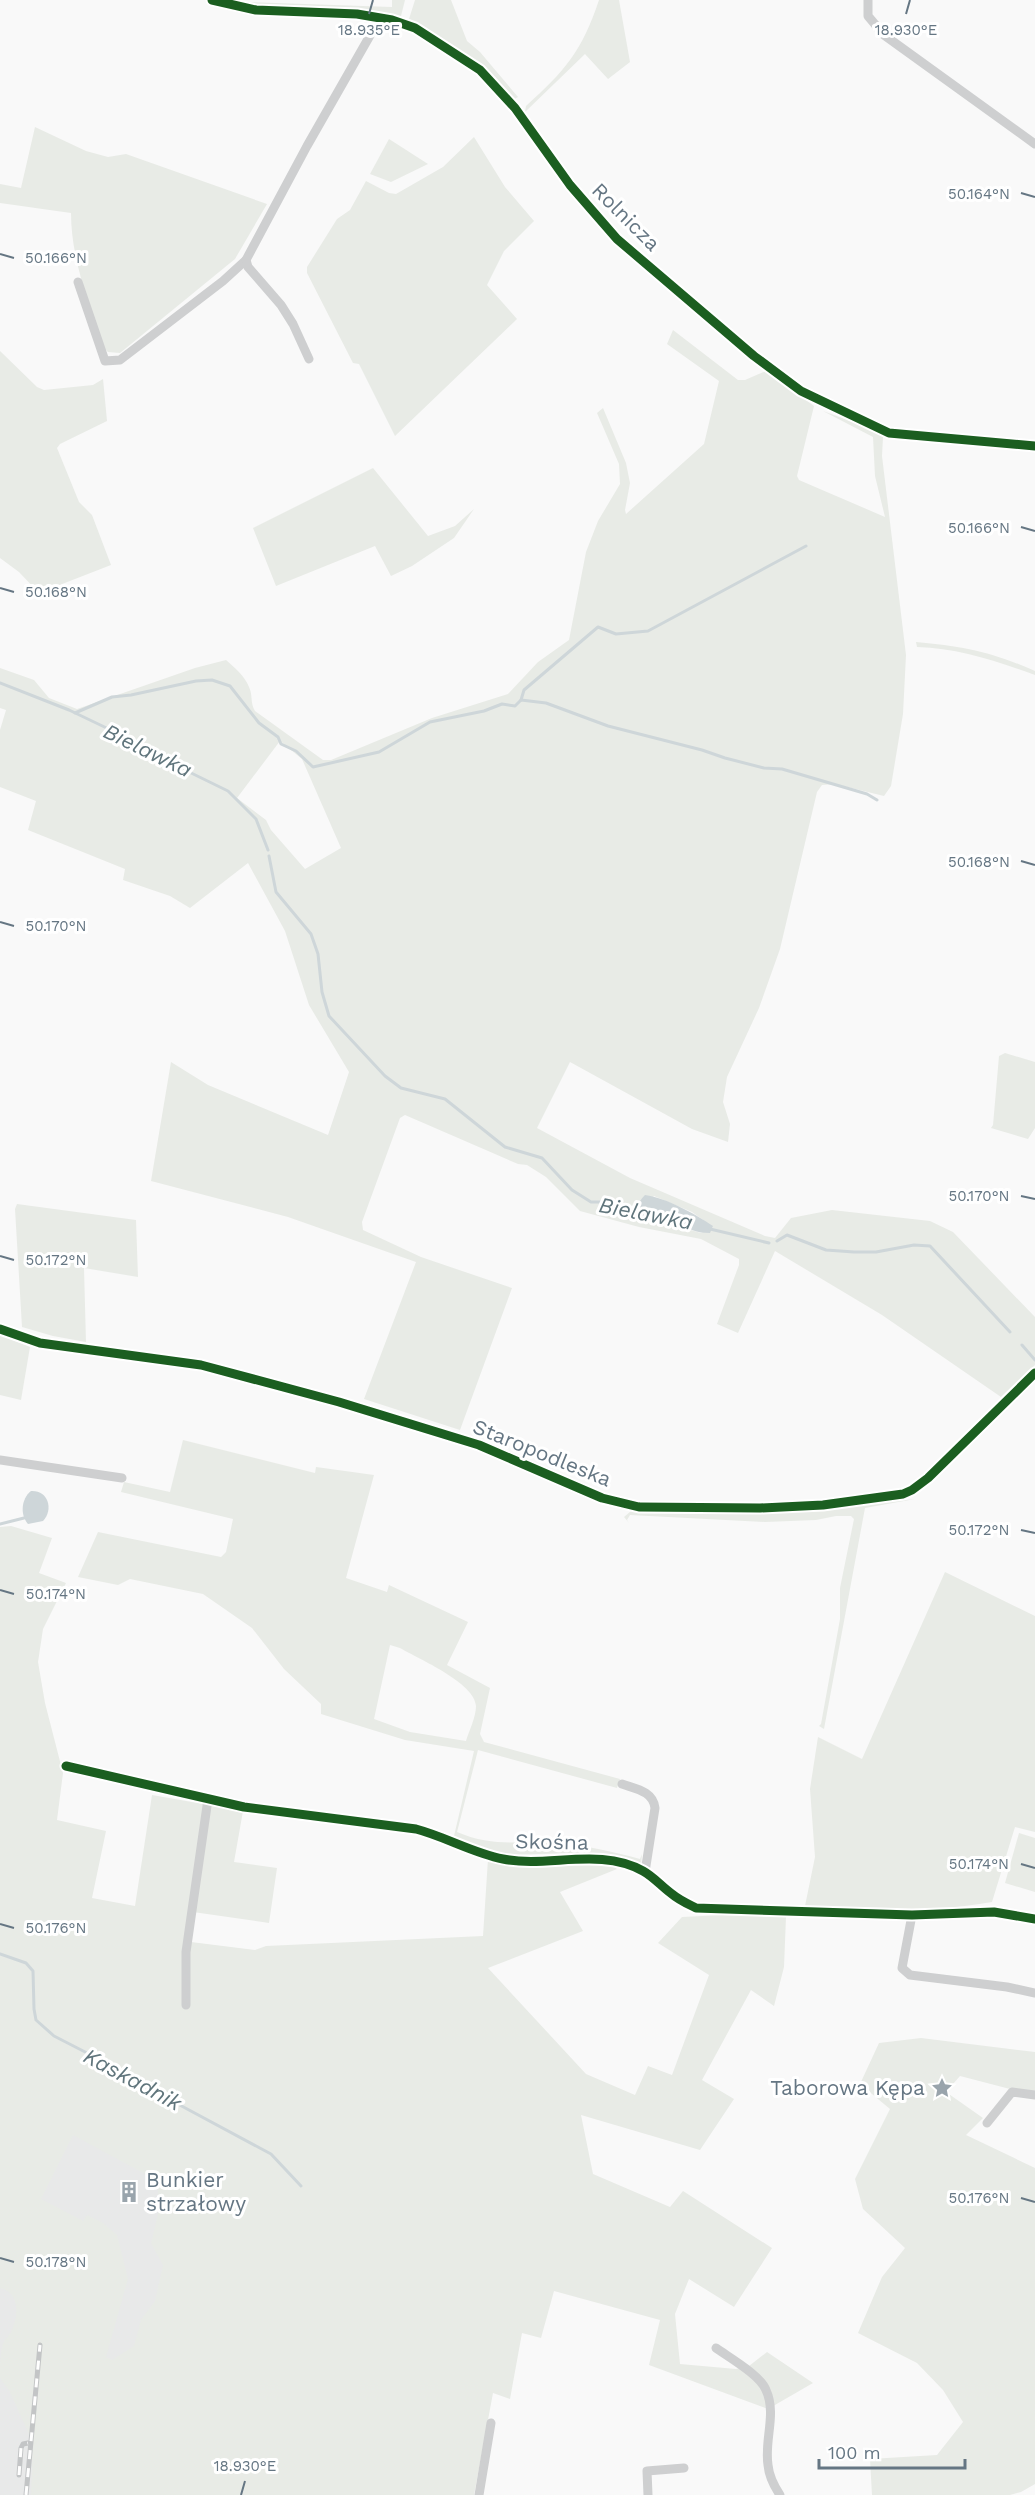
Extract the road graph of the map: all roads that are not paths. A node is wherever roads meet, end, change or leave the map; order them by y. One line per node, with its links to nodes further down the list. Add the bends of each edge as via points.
1 (212, 0): 3 (street, Rolnicza, via 256,10)
2 (868, 0): 4 (street, via 868,16 884,35)
3 (380, 18): 5 (street); 8 (street, Rolnicza, via 415,28 480,70 515,108 570,185 617,239 801,391 888,434)
4 (1035, 144)
5 (246, 260): 6 (street, via 120,360 111,362 105,361); 7 (street, via 281,305)
6 (78, 282)
7 (309, 359)
8 (1035, 446)
9 (0, 1329): 10 (street, Staropodleska, via 40,1343 201,1365 339,1402 479,1445 602,1498 639,1507 823,1505 903,1494 928,1478)
10 (1035, 1373)
11 (0, 1460): 12 (street)
12 (122, 1478)
13 (66, 1766): 15 (street, Skośna)
14 (622, 1784): 16 (street, via 649,1794 654,1802)
15 (208, 1799): 16 (street, Skośna, via 416,1829 506,1859 573,1858 625,1865); 20 (street, via 186,1952)
16 (645, 1872): 17 (street, Skośna, via 696,1908)
17 (912, 1915): 18 (street, Skośna, via 994,1912); 19 (street, via 904,1972)
18 (1035, 1919)
19 (1035, 1993)
20 (186, 2005)
21 (1035, 2095): 22 (street, via 1012,2092)
22 (987, 2123)
23 (716, 2348): 28 (street, via 766,2389 770,2403 767,2464)
24 (491, 2423): 26 (street)
25 (684, 2468): 27 (street, via 646,2471)
26 (479, 2495)
27 (648, 2495)
28 (780, 2495)

